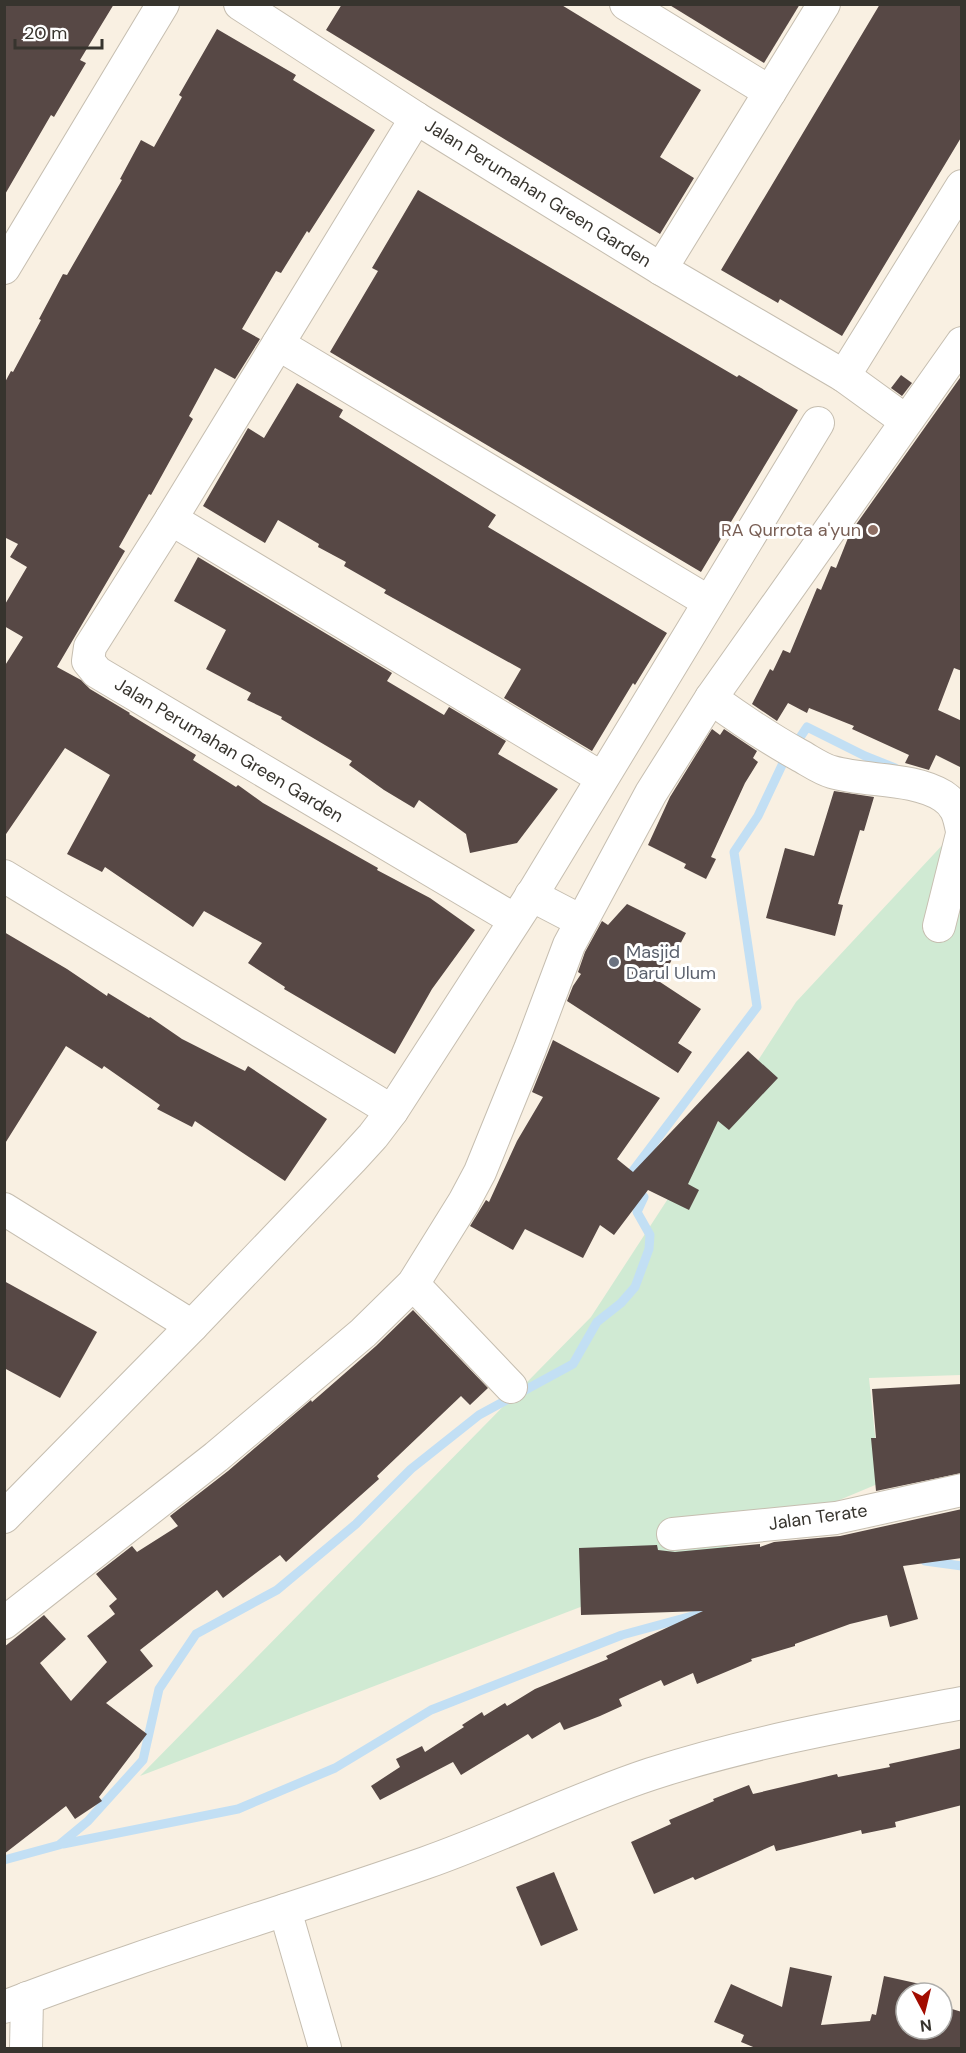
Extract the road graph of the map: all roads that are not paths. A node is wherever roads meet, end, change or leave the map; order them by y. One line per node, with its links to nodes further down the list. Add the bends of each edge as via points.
1 (163, 4): 8 (street)
2 (240, 4): 6 (street, Jalan Perumahan Green Garden)
3 (626, 4): 5 (street)
4 (824, 4): 5 (street, Jalan Perumahan Green Garden)
5 (770, 92): 9 (street, Jalan Perumahan Green Garden)
6 (416, 118): 9 (street, Jalan Perumahan Green Garden); 11 (street, Jalan Perumahan Green Garden)
7 (962, 186): 12 (street)
8 (4, 268)
9 (661, 269): 12 (street, Jalan Perumahan Green Garden)
10 (962, 343): 13 (street)
11 (278, 344): 15 (street, Jalan Perumahan Green Garden); 16 (street)
12 (843, 376): 13 (street, Jalan Perumahan Green Garden)
13 (906, 421): 17 (street)
14 (818, 423): 16 (street)
15 (171, 519): 18 (street); 21 (street, Jalan Perumahan Green Garden, via 90,647 88,661 97,672)
16 (709, 602): 18 (street)
17 (711, 698): 19 (street, via 828,771 924,786 951,802); 22 (street, via 651,793)
18 (602, 778): 21 (street)
19 (962, 832): 23 (street)
20 (4, 876): 24 (street)
21 (523, 907): 22 (street, Jalan Perumahan Green Garden); 24 (street)
22 (581, 921): 26 (street, via 480,1172)
23 (939, 926)
24 (392, 1111): 27 (street, via 352,1159)
25 (4, 1209): 27 (street)
26 (413, 1284): 28 (street); 32 (street, via 363,1333 216,1457)
27 (192, 1326): 30 (street)
28 (511, 1387)
29 (962, 1490): 31 (street, Jalan Terate, via 836,1518)
30 (4, 1517)
31 (673, 1534)
32 (4, 1623)
33 (962, 1703): 34 (street, via 726,1751 649,1775 428,1862)
34 (285, 1910): 35 (street); 37 (street)
35 (16, 2002): 36 (street)
36 (26, 2049)
37 (325, 2049)

